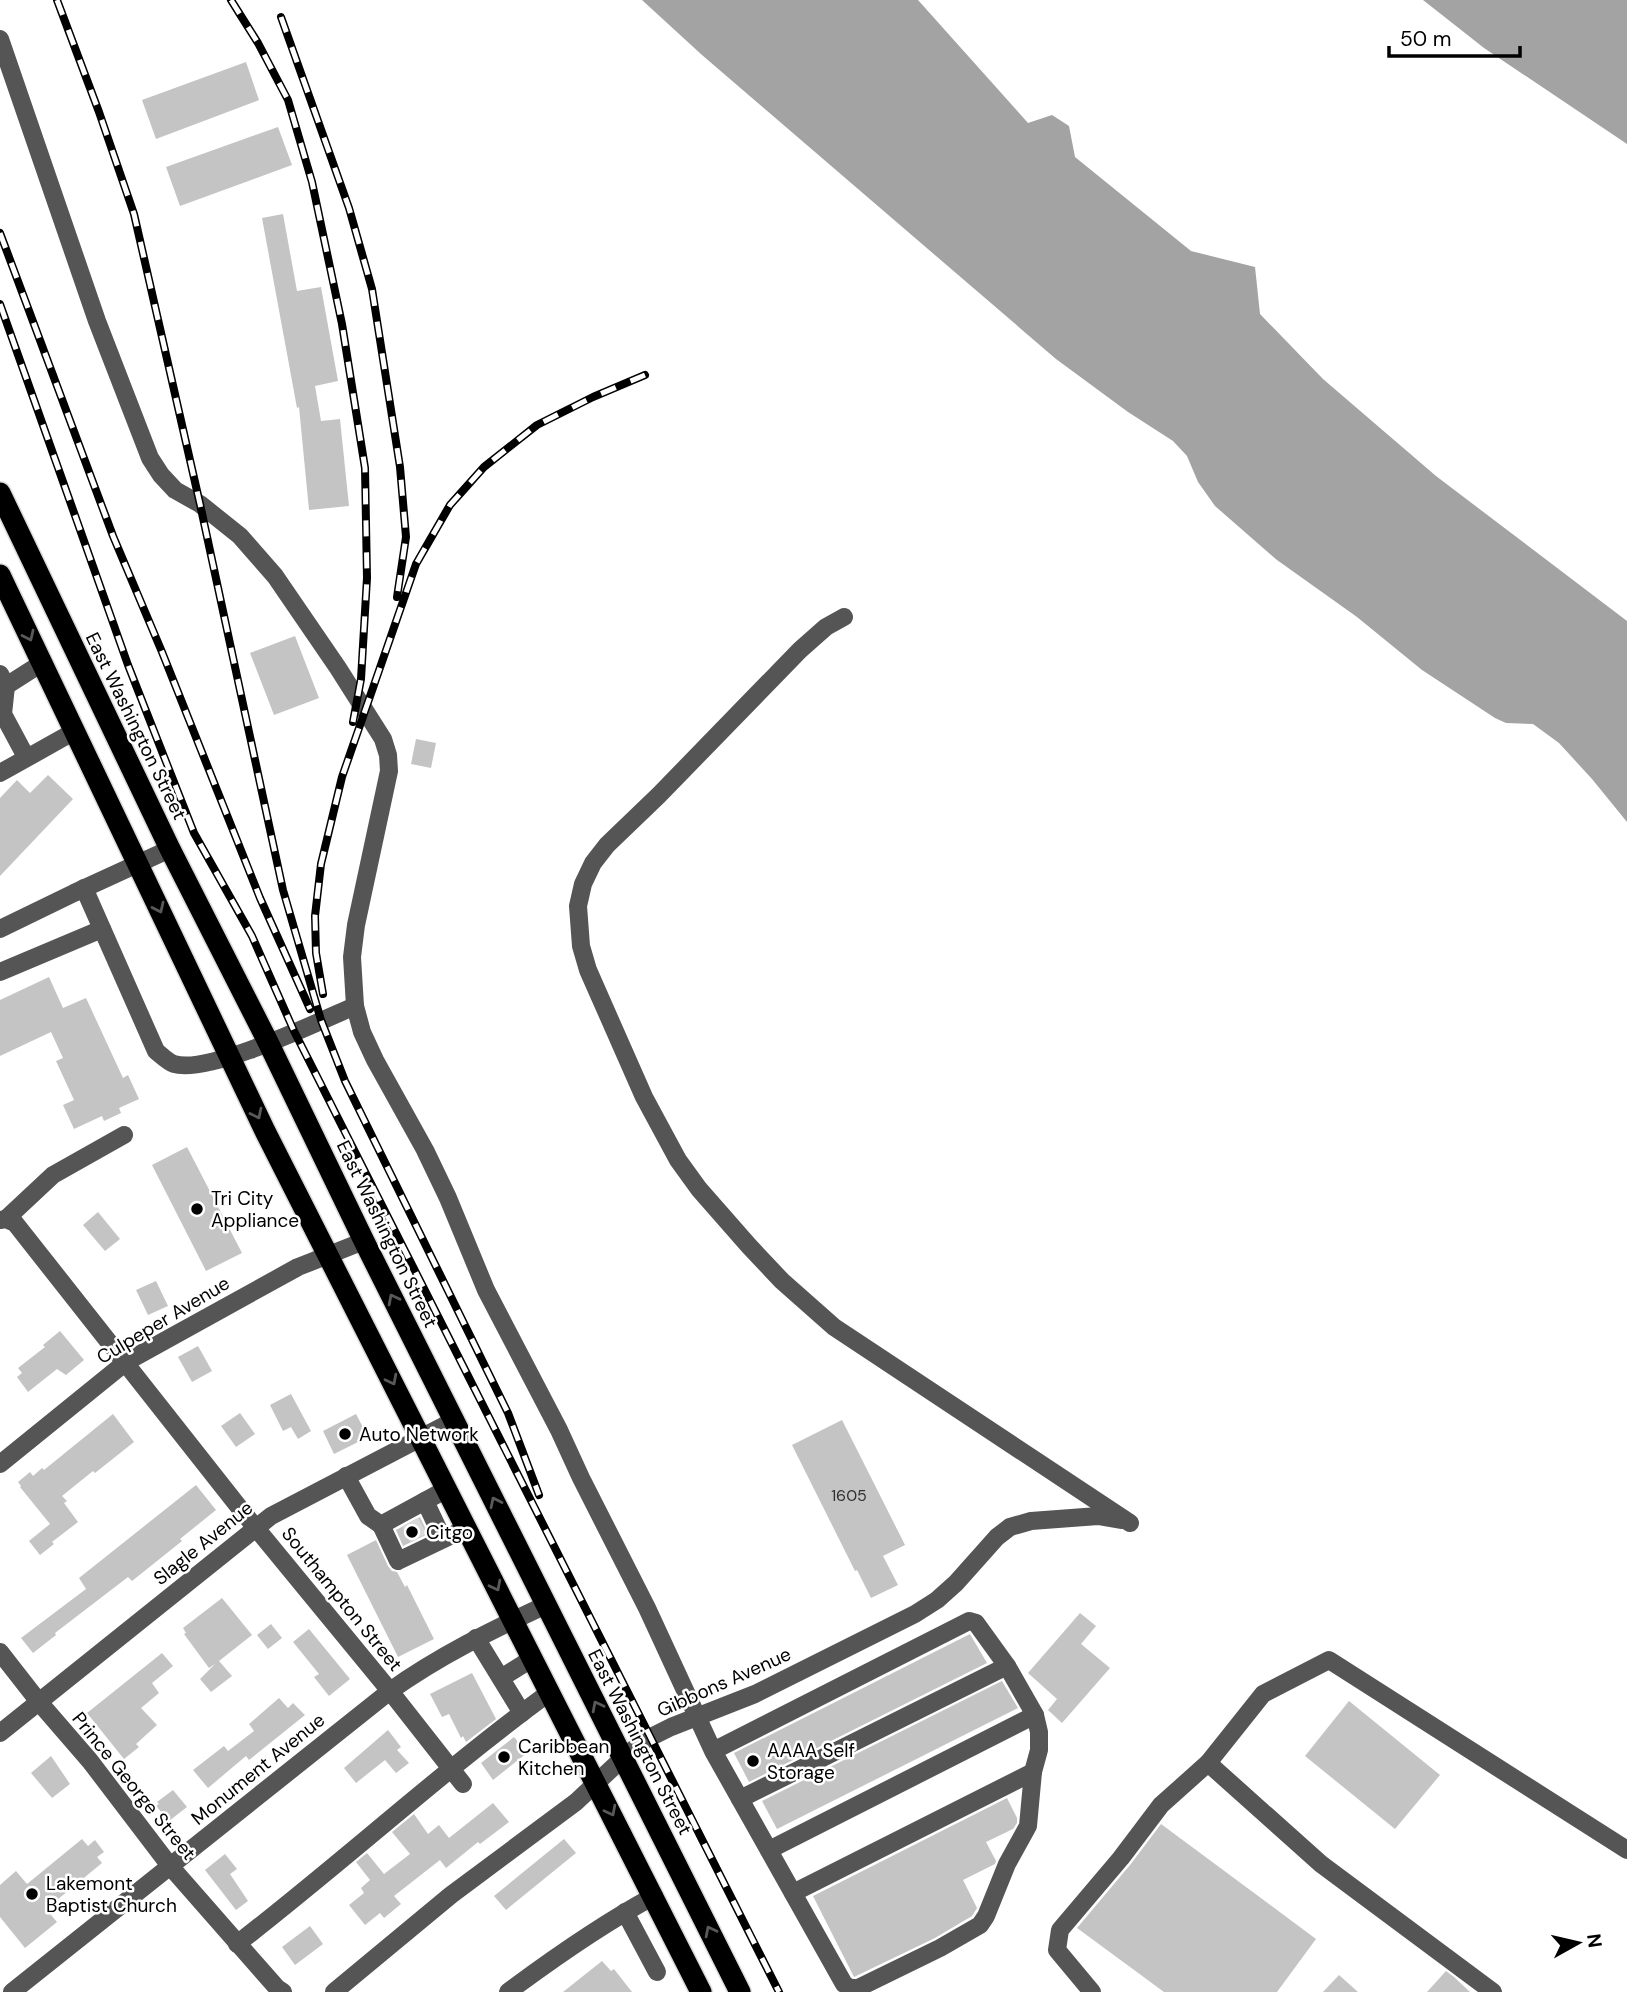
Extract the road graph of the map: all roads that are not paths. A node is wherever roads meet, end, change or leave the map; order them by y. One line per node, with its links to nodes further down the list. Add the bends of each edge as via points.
1 (0, 39): 16 (street, via 97,321 150,458 175,490 200,504 263,560 383,739 389,771 356,925 352,957)
2 (0, 493): 10 (highway, East Washington Street)
3 (2, 585): 5 (highway, one-way to 5)
4 (844, 617): 46 (street, Gibbons Avenue, via 800,650 593,863 578,905 588,970 644,1097 678,1160 774,1272 834,1327 1130,1523 1098,1517 1031,1521 1010,1527 956,1583 915,1614 755,1693)
5 (42, 663): 6 (street); 7 (highway)
6 (3, 680): 8 (street, via 3,714)
7 (75, 731): 8 (street); 11 (highway)
8 (26, 757): 9 (street)
9 (0, 772)
10 (170, 849): 11 (street); 17 (highway, East Washington Street)
11 (138, 864): 12 (street); 18 (highway, one-way to 18)
12 (84, 888): 13 (street); 14 (street)
13 (0, 929)
14 (102, 929): 15 (street); 18 (street, via 156,1051 173,1064)
15 (0, 972)
16 (355, 1006): 17 (street); 46 (street, via 375,1060 425,1150 486,1290 676,1666)
17 (268, 1042): 18 (street); 21 (highway, East Washington Street)
18 (230, 1057): 22 (highway, one-way to 22)
19 (124, 1136): 20 (street, via 53,1175)
20 (3, 1220): 23 (street, Southampton Street, via 15,1223)
21 (364, 1241): 22 (street, Culpeper Avenue); 24 (highway, East Washington Street, one-way to 21)
22 (327, 1254): 23 (street, Culpeper Avenue); 25 (highway, one-way to 25)
23 (126, 1362): 26 (street, Culpeper Avenue); 31 (street, Southampton Street)
24 (455, 1420): 25 (street, Slagle Avenue); 34 (highway, East Washington Street, one-way to 24)
25 (421, 1438): 27 (street, Slagle Avenue); 28 (highway)
26 (0, 1464)
27 (346, 1476): 30 (street, via 368,1517); 31 (street, Slagle Avenue)
28 (447, 1489): 29 (street); 32 (highway)
29 (425, 1501): 30 (street, via 408,1517); 33 (street)
30 (381, 1525): 33 (street, via 398,1560 422,1544)
31 (256, 1527): 41 (street, Southampton Street); 43 (street, Slagle Avenue)
32 (467, 1528): 33 (street); 35 (highway, one-way to 35)
33 (443, 1539)
34 (546, 1605): 35 (street, Monument Avenue); 49 (highway, East Washington Street, one-way to 34)
35 (513, 1620): 36 (street, Monument Avenue); 38 (highway)
36 (476, 1638): 40 (street); 41 (street, Monument Avenue)
37 (0, 1652): 43 (street, Prince George Street)
38 (533, 1658): 40 (street); 42 (highway)
39 (1007, 1666): 45 (street); 48 (street, via 976,1622 969,1621); 55 (street)
40 (500, 1678): 44 (street)
41 (390, 1691): 51 (street, Southampton Street); 58 (street, Monument Avenue)
42 (550, 1692): 44 (street); 53 (highway)
43 (39, 1702): 47 (street, Slagle Avenue); 58 (street, Prince George Street)
44 (522, 1713): 51 (street)
45 (1035, 1715): 52 (street, via 1039,1750); 56 (street)
46 (696, 1716): 48 (street); 49 (street, Gibbons Avenue, via 645,1740)
47 (0, 1733)
48 (713, 1751): 55 (street)
49 (623, 1758): 53 (street, Gibbons Avenue); 69 (highway, East Washington Street, one-way to 49)
50 (1208, 1763): 57 (street, via 1263,1694 1329,1660); 70 (street, via 1161,1805 1060,1930 1057,1950); 71 (street, via 1321,1864)
51 (452, 1769): 54 (street, Southampton Street); 62 (street)
52 (1033, 1772): 59 (street); 59 (street, via 1028,1826 986,1916 976,1928 940,1948 850,1988)
53 (597, 1783): 60 (highway, one-way to 60); 66 (street, Gibbons Avenue)
54 (463, 1784)
55 (740, 1799): 56 (street)
56 (769, 1850): 59 (street)
57 (1627, 1850)
58 (170, 1866): 62 (street, Prince George Street); 64 (street, Monument Avenue)
59 (793, 1893)
60 (654, 1896): 61 (street); 68 (highway)
61 (625, 1912): 63 (street); 67 (street)
62 (237, 1944): 65 (street)
63 (657, 1972)
64 (12, 1992)
65 (283, 1992)
66 (334, 1992)
67 (508, 1992)
68 (701, 1992)
69 (740, 1992)
70 (1092, 1992)
71 (1493, 1992)

